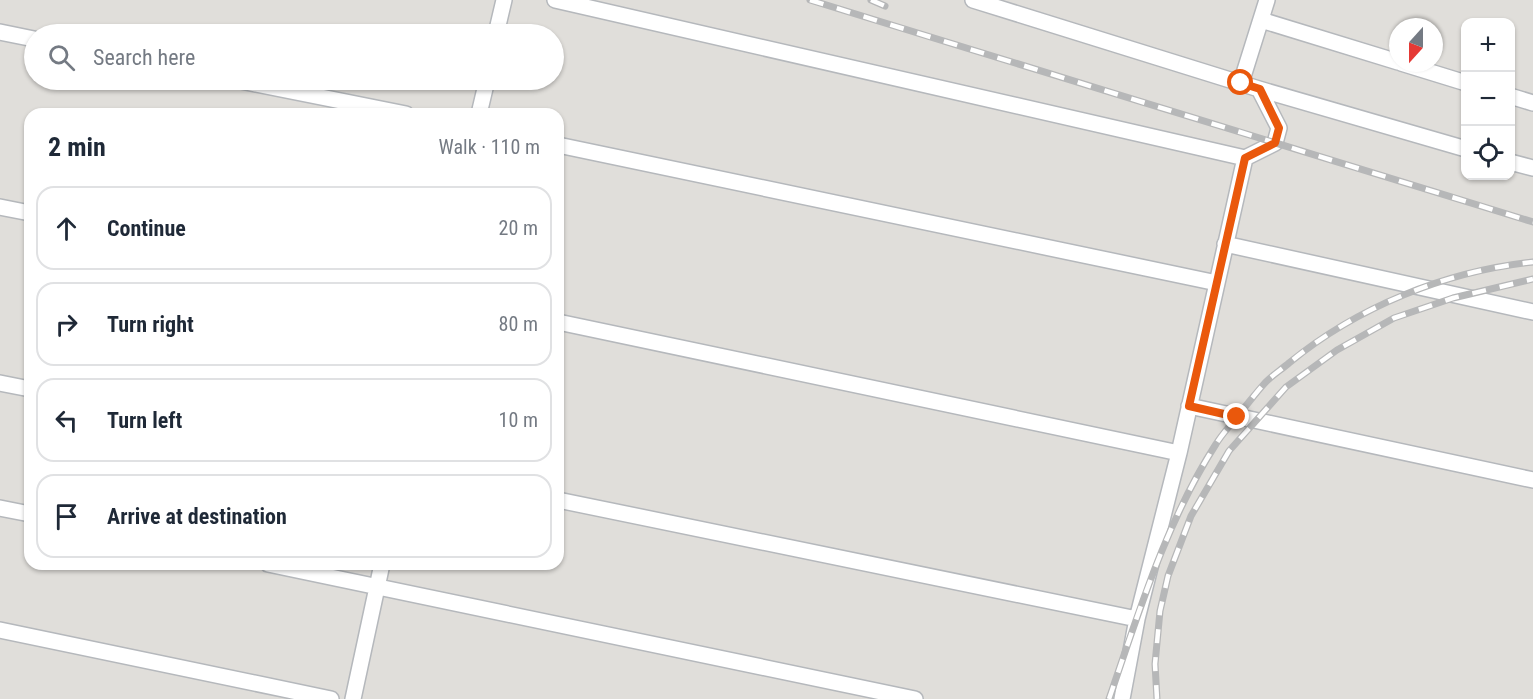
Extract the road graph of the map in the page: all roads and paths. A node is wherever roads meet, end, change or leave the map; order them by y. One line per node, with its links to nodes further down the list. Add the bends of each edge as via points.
1 (504, 0): 6 (lane)
2 (555, 0): 22 (lane)
3 (973, 0): 12 (lane)
4 (1267, 0): 5 (lane)
5 (1261, 20): 9 (lane); 12 (lane)
6 (498, 24)
7 (0, 32): 8 (lane)
8 (24, 37)
9 (1389, 60)
10 (1431, 72): 11 (lane)
11 (1461, 81)
12 (1241, 83): 13 (lane)
13 (1260, 89): 21 (lane); 22 (lane, via 1279,128 1275,143)
14 (286, 90): 18 (lane)
15 (485, 90): 19 (lane)
16 (1515, 98): 17 (lane)
17 (1533, 103)
18 (376, 108)
19 (480, 108)
20 (564, 146): 28 (lane)
21 (1461, 147)
22 (1245, 158): 27 (lane)
23 (1515, 163): 24 (lane)
24 (1533, 168)
25 (0, 207): 26 (lane)
26 (24, 212)
27 (1226, 244): 28 (lane); 29 (lane)
28 (1217, 283): 33 (lane)
29 (1533, 312)
30 (564, 323): 34 (lane)
31 (0, 383): 32 (lane)
32 (24, 388)
33 (1189, 406): 34 (lane); 35 (lane)
34 (1179, 453): 42 (lane)
35 (1533, 480)
36 (564, 501): 42 (lane)
37 (0, 508): 38 (lane)
38 (24, 513)
39 (296, 570): 41 (lane)
40 (381, 570): 41 (lane)
41 (377, 587): 45 (lane); 46 (lane)
42 (1137, 619): 47 (lane)
43 (0, 630): 44 (lane)
44 (331, 699)
45 (353, 699)
46 (915, 699)
47 (1122, 699)

